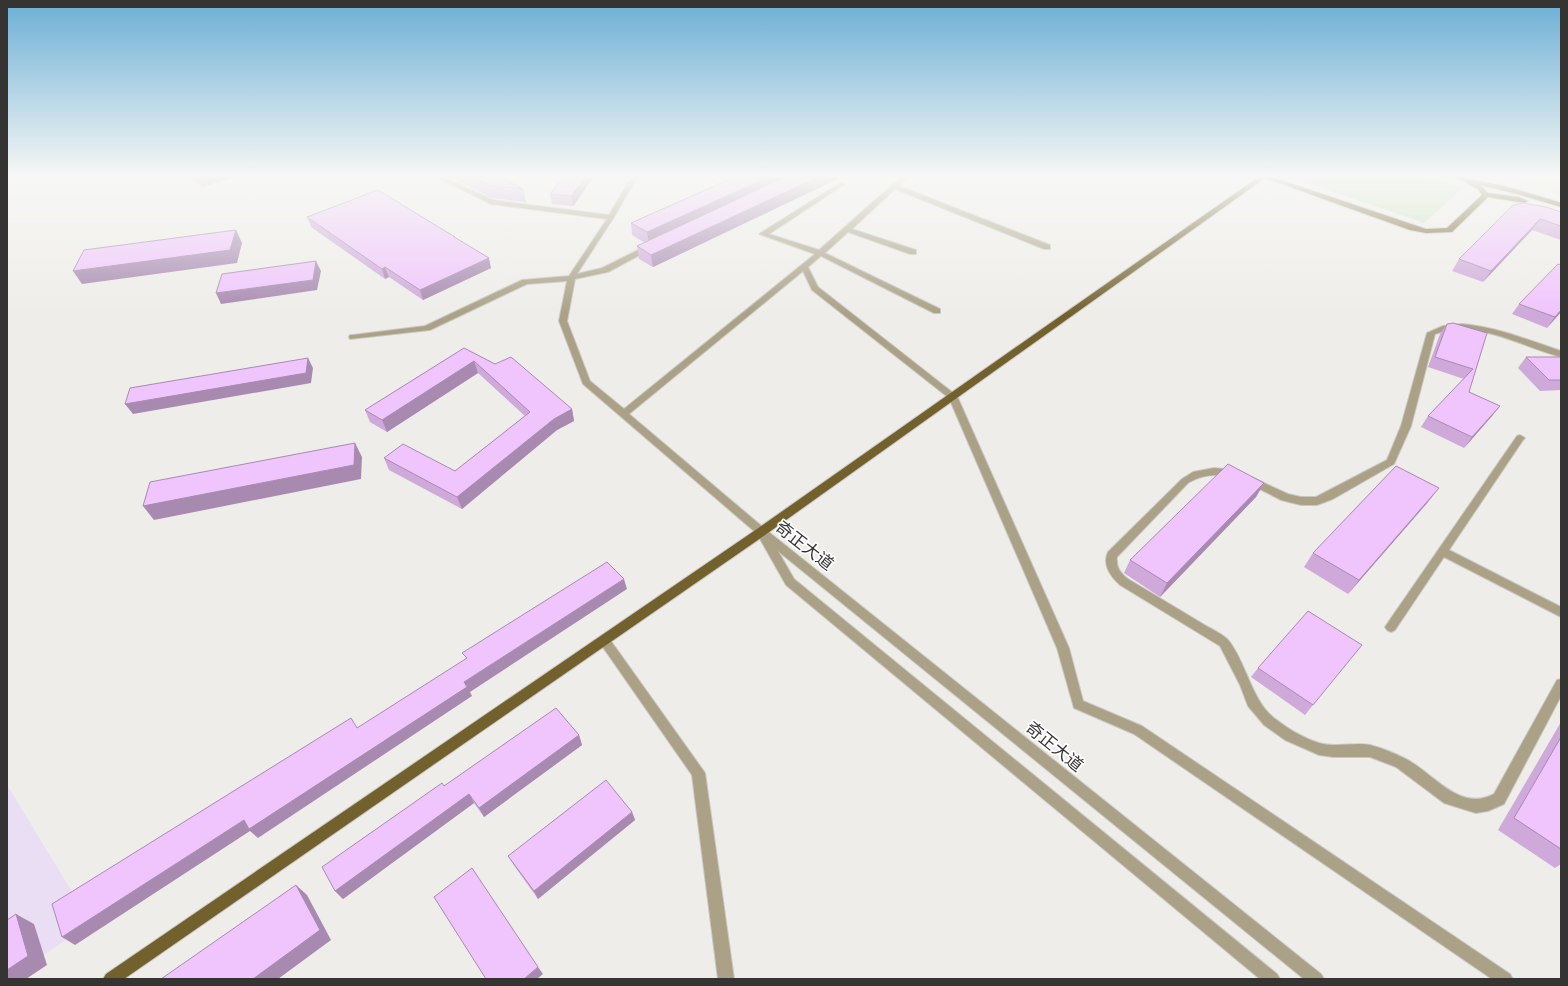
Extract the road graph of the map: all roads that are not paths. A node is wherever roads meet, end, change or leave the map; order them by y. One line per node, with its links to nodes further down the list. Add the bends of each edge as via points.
1 (608, 222): 14 (street)
2 (782, 222): 12 (street, via 763,234)
3 (854, 222): 8 (street)
4 (983, 222): 10 (street)
5 (1199, 222): 18 (main road)
6 (1396, 222): 7 (main road, via 1426,231 1449,230)
7 (1457, 222)
8 (846, 229): 11 (street); 12 (street)
9 (654, 246): 14 (street, via 605,270)
10 (1047, 248)
11 (913, 252)
12 (820, 253): 13 (street); 15 (street)
13 (804, 266): 18 (street, via 815,288); 19 (street)
14 (571, 278): 16 (street, via 525,282 427,328); 19 (street, via 563,321 586,382)
15 (937, 311)
16 (353, 337)
17 (1561, 354): 26 (street, via 1485,328 1461,326 1436,330 1431,333 1406,426 1390,462 1317,501 1285,497 1235,473 1214,471 1197,474 1185,481 1112,555 1111,560 1115,573 1124,582 1224,643 1246,684 1252,702 1278,729 1304,744 1319,749 1370,751 1401,763 1449,798 1463,803 1488,805 1499,799)
18 (953, 396): 21 (main road); 31 (street, via 1063,648 1078,704 1138,730)
19 (624, 414): 21 (street)
20 (1520, 438): 22 (street)
21 (761, 532): 25 (main road); 29 (street, 奇正大道, via 790,582); 30 (street, 奇正大道)
22 (1443, 552): 23 (street); 24 (street)
23 (1561, 612)
24 (1391, 627)
25 (604, 640): 27 (main road); 28 (street, via 698,773)
26 (1561, 684)
27 (111, 979)
28 (726, 979)
29 (1272, 979)
30 (1316, 979)
31 (1505, 979)

